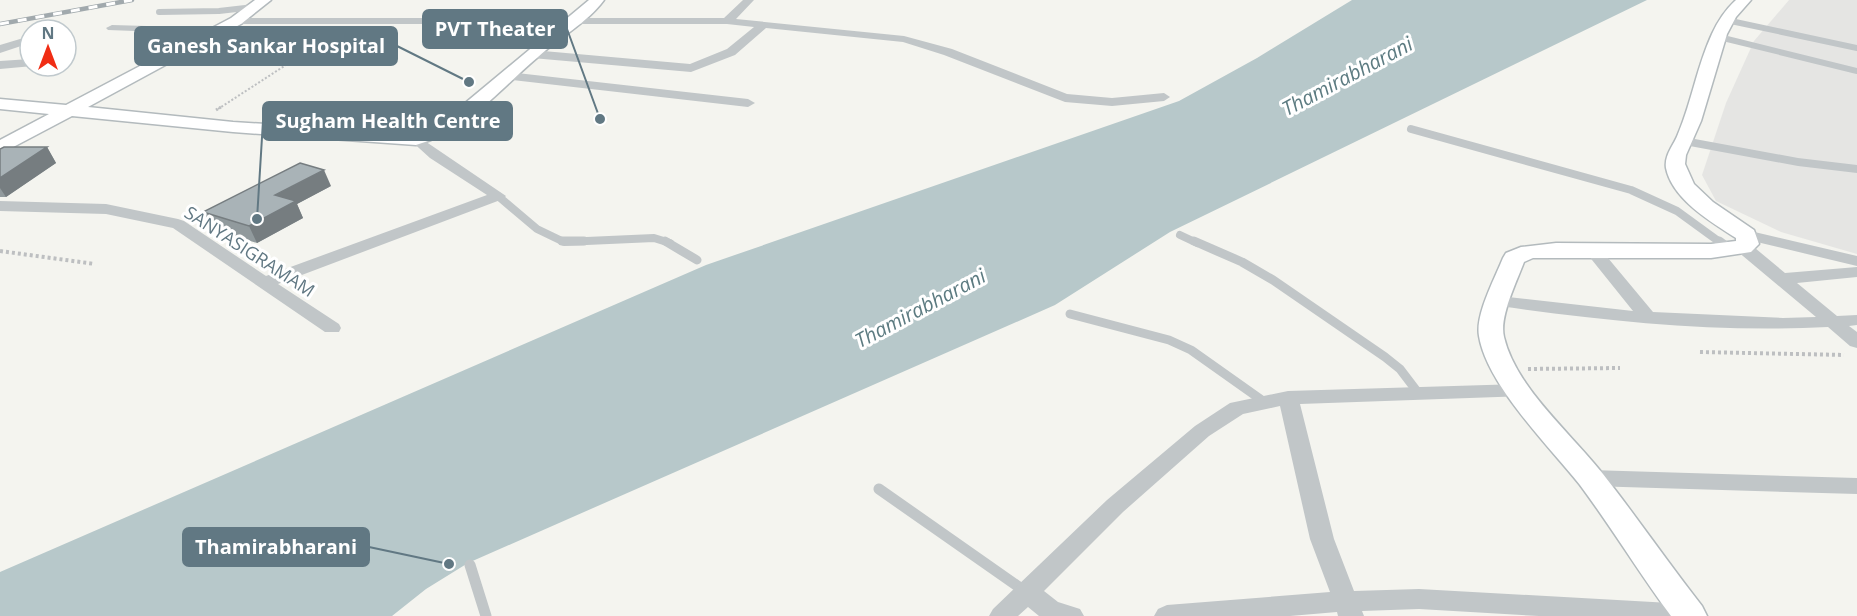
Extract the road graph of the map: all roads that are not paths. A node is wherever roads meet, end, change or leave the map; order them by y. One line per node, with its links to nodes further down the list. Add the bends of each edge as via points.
1 (597, 0): 8 (main road)
2 (749, 0): 7 (street)
3 (1744, 0): 11 (main road)
4 (259, 4): 5 (lane, via 219,11); 6 (main road)
5 (159, 12)
6 (236, 21): 8 (street); 12 (main road)
7 (727, 21): 8 (street); 9 (street)
8 (574, 22): 16 (main road)
9 (764, 24): 16 (street, via 731,52 690,68); 21 (street, via 921,43 1065,98 1112,102)
10 (112, 28): 12 (street)
11 (1723, 28): 14 (lane); 19 (lane); 27 (main road)
12 (216, 31): 24 (main road)
13 (18, 43): 15 (street)
14 (1857, 48)
15 (0, 49)
16 (532, 54): 20 (main road)
17 (18, 64): 18 (street)
18 (0, 65)
19 (1857, 71)
20 (507, 76): 22 (street); 26 (main road, via 464,115)
21 (1164, 97)
22 (748, 103)
23 (0, 104): 24 (main road)
24 (67, 112): 26 (main road); 28 (main road)
25 (1411, 129): 33 (lane, via 1631,190)
26 (416, 139): 30 (street)
27 (1684, 141): 29 (street); 33 (main road, via 1676,154 1676,170 1684,184)
28 (0, 148)
29 (1857, 169)
30 (498, 195): 35 (lane, via 556,240 654,237); 39 (street)
31 (0, 206): 39 (street, SANYASIGRAMAM, via 106,209 178,224)
32 (1180, 235): 48 (lane, via 1274,280 1385,357)
33 (1740, 244): 34 (main road, via 1674,252); 36 (street); 38 (street)
34 (1592, 250): 40 (main road, via 1529,252 1514,258); 42 (street)
35 (696, 260)
36 (1857, 261)
37 (1857, 272): 38 (street)
38 (1781, 279): 44 (street)
39 (266, 282): 45 (street, SANYASIGRAMAM)
40 (1499, 300): 42 (street, via 1547,309); 47 (main road, via 1492,314 1490,334 1498,356)
41 (1070, 314): 50 (lane, via 1169,340 1191,350)
42 (1648, 318): 44 (street, via 1783,324)
43 (1857, 320): 44 (street)
44 (1830, 321): 46 (street)
45 (332, 328)
46 (1851, 348)
47 (1520, 391): 48 (street); 51 (main road)
48 (1419, 394): 49 (street)
49 (1288, 398): 50 (street); 56 (street, via 1322,539)
50 (1263, 402): 55 (street, via 1237,408 1202,431 1115,506)
51 (1590, 478): 52 (street); 57 (main road)
52 (1857, 486)
53 (879, 489): 55 (lane)
54 (470, 565): 58 (lane)
55 (1028, 593): 59 (street); 60 (street, via 1050,610)
56 (1349, 608): 57 (street, via 1419,599); 61 (street)
57 (1689, 615)
58 (486, 616)
59 (1002, 616)
60 (1071, 616)
61 (1167, 616)

